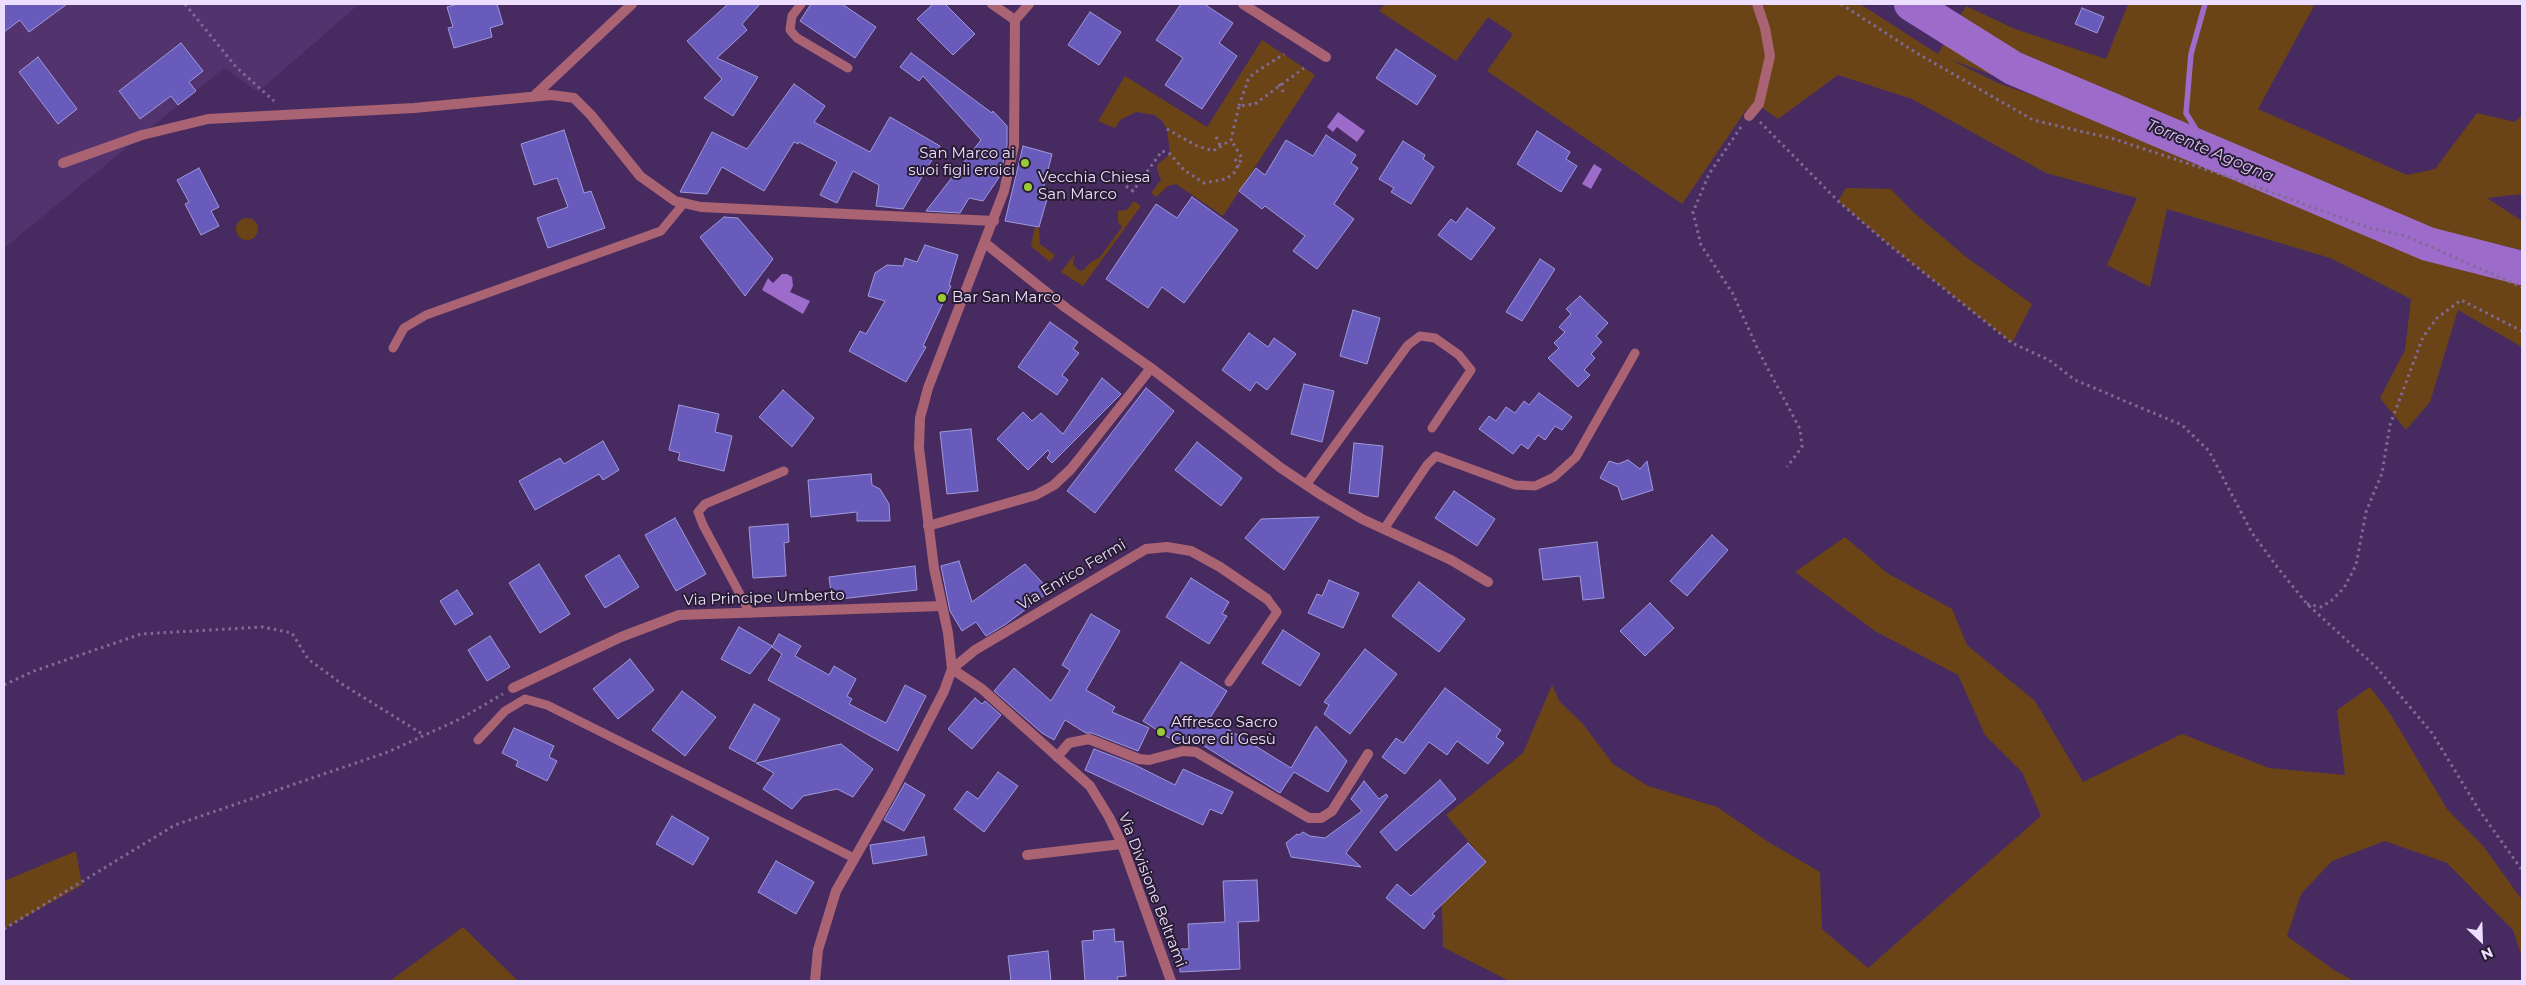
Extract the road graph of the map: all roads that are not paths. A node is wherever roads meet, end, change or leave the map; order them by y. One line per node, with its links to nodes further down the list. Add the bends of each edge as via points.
1 (632, 4): 10 (street)
2 (802, 4): 9 (lane, via 792,16 790,30 797,38)
3 (992, 4): 7 (street)
4 (1029, 4): 7 (street)
5 (1243, 4): 8 (street)
6 (1757, 4): 11 (street, via 1770,56 1759,104)
7 (1015, 20): 14 (street, via 1014,146)
8 (1326, 57)
9 (848, 68)
10 (533, 97): 12 (street, via 414,108 208,119 142,135); 13 (street, via 574,98 640,176 674,201)
11 (1749, 116)
12 (63, 163)
13 (684, 203): 14 (street, via 700,207); 16 (lane, via 661,231 426,315 404,328)
14 (994, 221): 15 (street)
15 (985, 243): 18 (street, via 1066,308); 22 (street, via 928,388 920,418 919,448)
16 (393, 348)
17 (1635, 353): 23 (lane, via 1576,456 1554,477 1535,486 1514,486 1436,456)
18 (1151, 368): 21 (street); 22 (street, via 1071,469 1054,485 1036,495)
19 (1432, 428): 21 (lane, via 1471,370 1459,355 1435,338 1420,336 1408,345)
20 (784, 471): 27 (lane, via 705,504 698,512)
21 (1306, 485): 23 (street)
22 (928, 526): 26 (street)
23 (1384, 529): 24 (street, via 1451,560)
24 (1488, 582)
25 (1267, 599): 28 (street, Via Enrico Fermi, via 1191,551 1146,549 975,650); 29 (lane, via 1277,612)
26 (942, 606): 27 (street, Via Principe Umberto); 28 (street)
27 (750, 613): 30 (street, Via Principe Umberto, via 679,615 621,637)
28 (952, 668): 33 (street, Via Divisione Beltrami, via 982,689); 36 (street, via 935,708)
29 (1229, 682)
30 (513, 688)
31 (478, 740): 36 (lane, via 505,711 525,699 547,705)
32 (1368, 754): 33 (street, via 1332,811 1320,818 1309,818 1196,752 1183,751 1149,760 1139,759 1089,739 1069,743)
33 (1058, 757): 34 (street, Via Divisione Beltrami, via 1090,786 1110,817)
34 (1122, 844): 35 (street); 38 (street, Via Divisione Beltrami)
35 (1027, 855)
36 (854, 858): 37 (street, via 836,891 818,950)
37 (815, 981)
38 (1171, 981)

